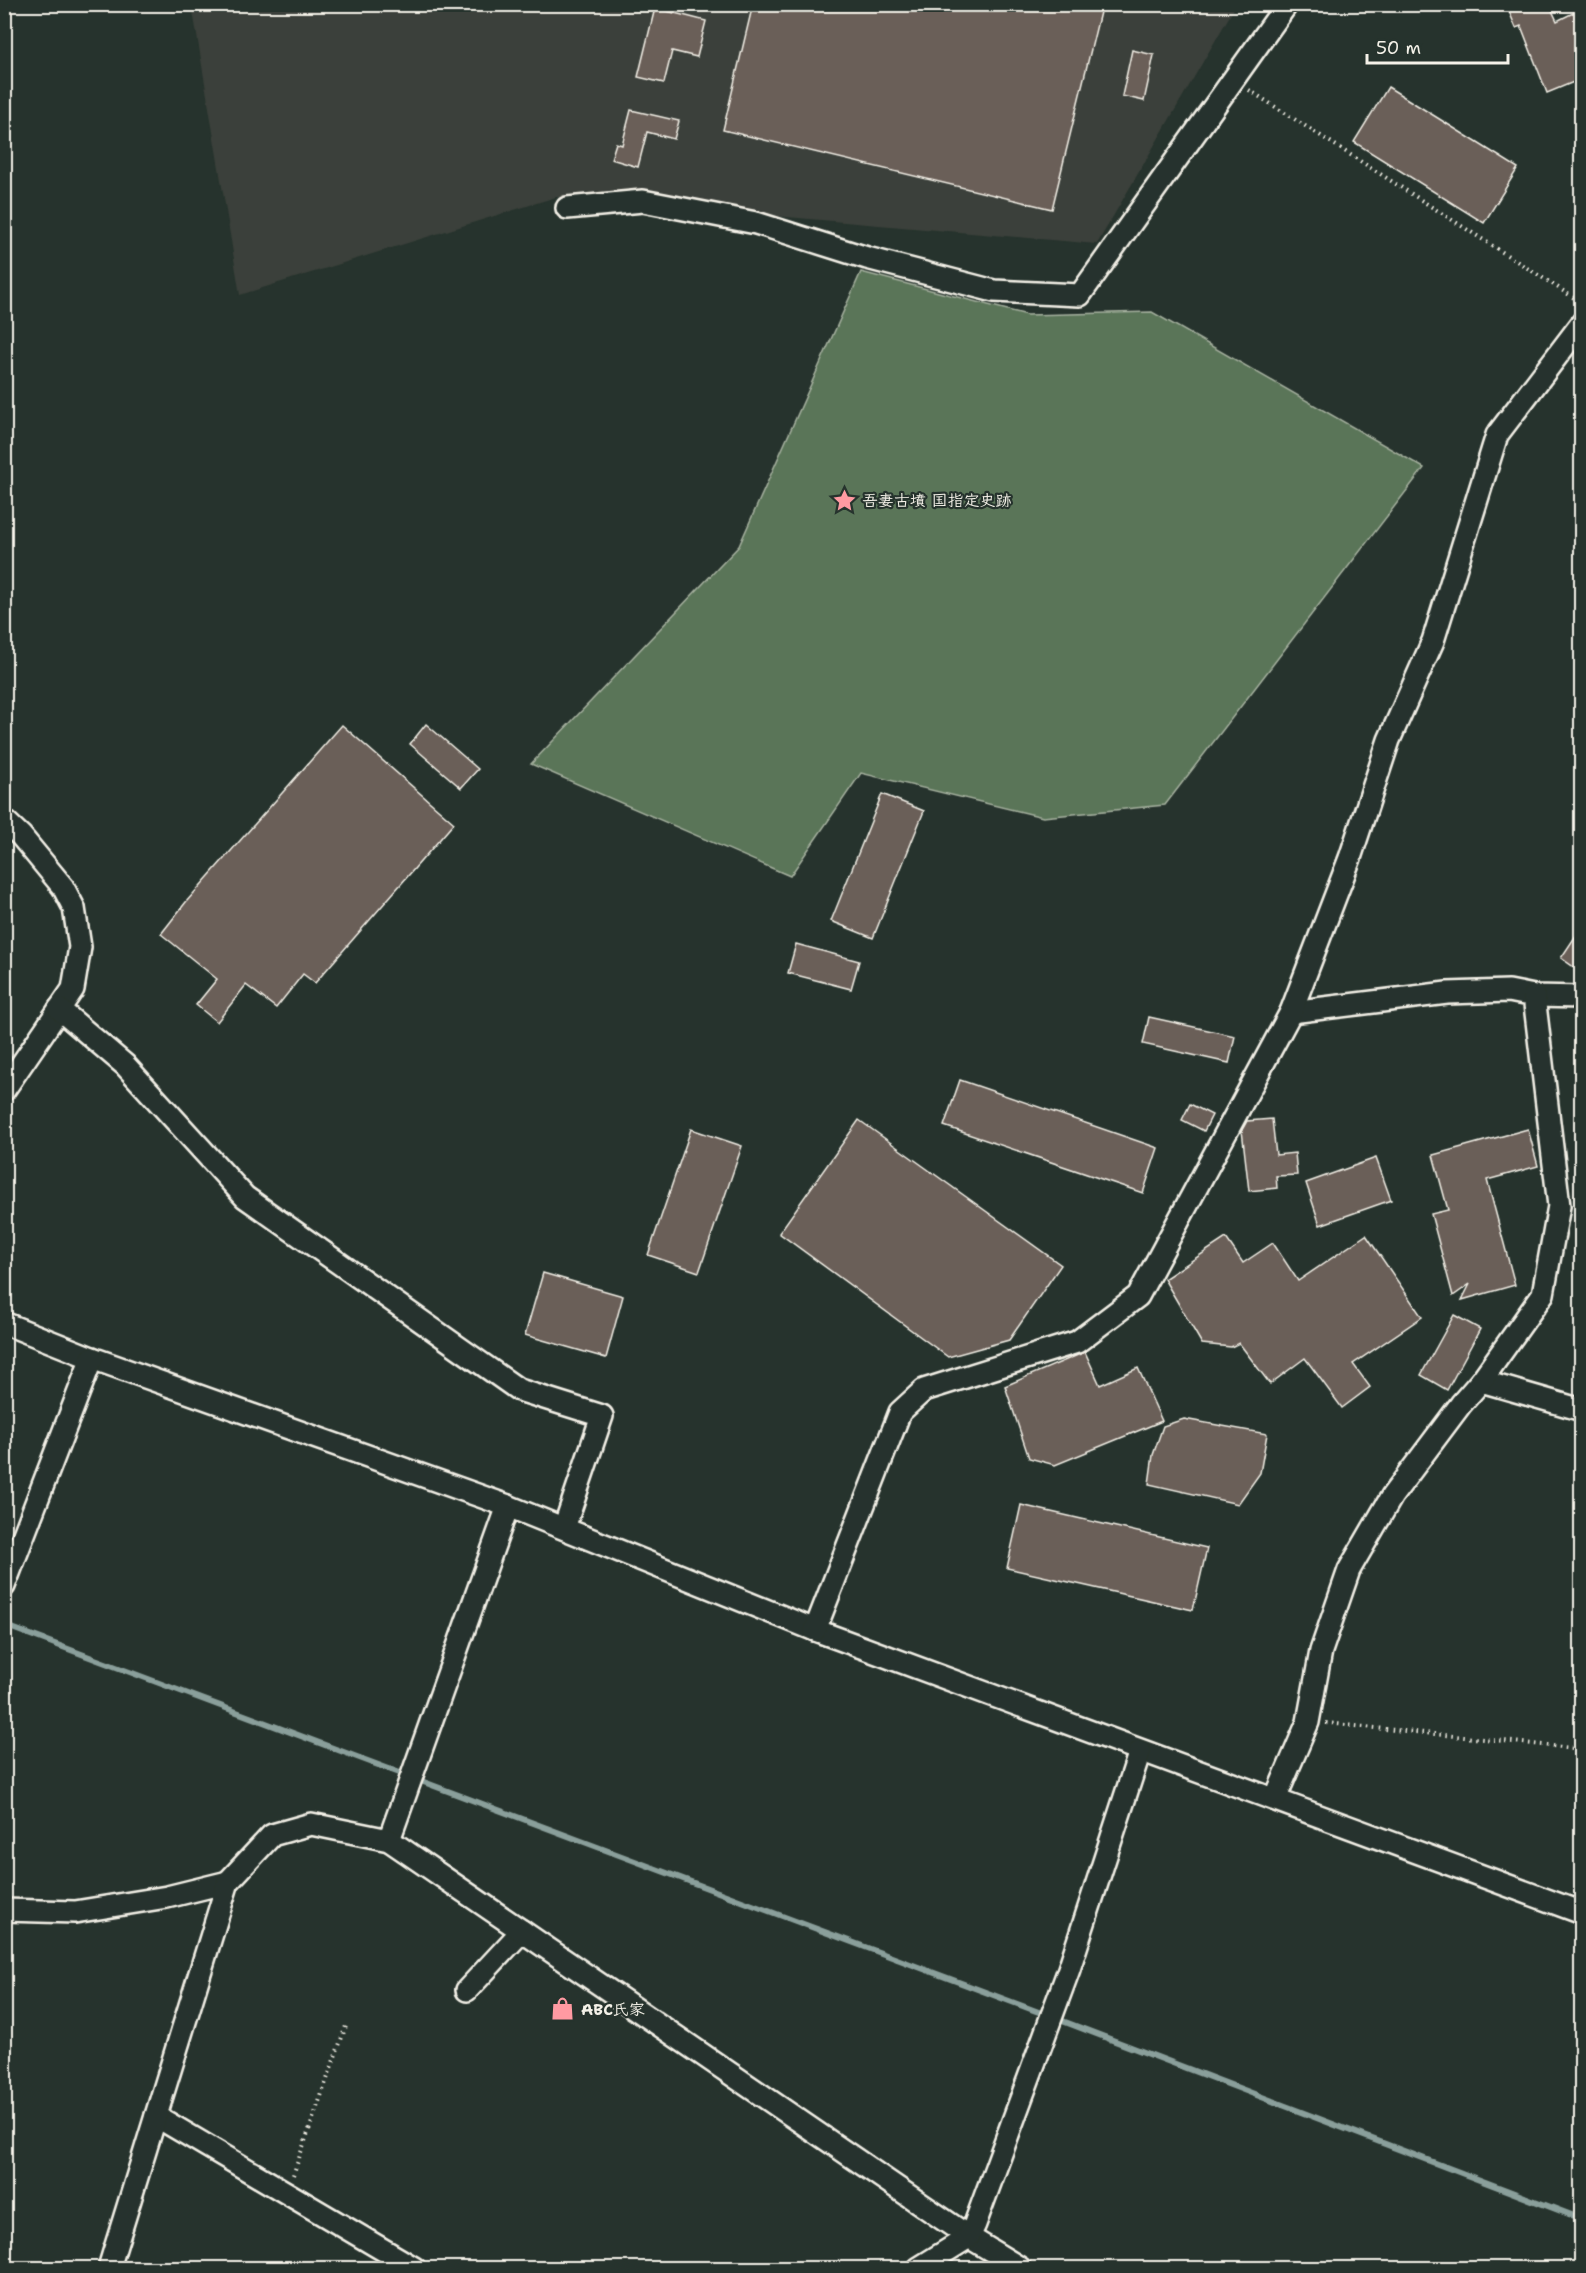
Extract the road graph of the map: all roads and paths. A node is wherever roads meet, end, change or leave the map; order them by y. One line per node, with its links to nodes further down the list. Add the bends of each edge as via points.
1 (1287, 4): 2 (street)
2 (1233, 80): 3 (street, via 1080,296 994,291 867,258 756,223 643,201); 4 (path)
3 (567, 208)
4 (1581, 303)
5 (1581, 323): 10 (street, via 1497,435 1433,641 1389,740 1350,858)
6 (4, 820): 9 (street, via 63,887 74,908 80,947 73,989)
7 (1534, 996): 8 (street); 10 (street, via 1509,992 1447,993); 14 (street, via 1559,1206 1543,1294)
8 (1581, 997)
9 (59, 1009): 11 (street); 17 (street, via 125,1065 245,1197 519,1390 602,1416)
10 (1291, 1012): 19 (street, via 1138,1296 1077,1342 924,1390 900,1412)
11 (4, 1090)
12 (4, 1323): 13 (street)
13 (92, 1358): 16 (street); 18 (street)
14 (1480, 1382): 15 (street); 20 (street, via 1392,1496 1349,1570 1321,1651)
15 (1581, 1410)
16 (508, 1506): 17 (street); 24 (street)
17 (564, 1528): 19 (street)
18 (4, 1586)
19 (815, 1630): 22 (street)
20 (1308, 1722): 21 (path); 23 (street)
21 (1581, 1749)
22 (1140, 1751): 23 (street); 33 (street, via 1070,1969)
23 (1275, 1799): 27 (street)
24 (390, 1840): 25 (street, via 311,1824 272,1835); 28 (street)
25 (228, 1882): 26 (street, via 75,1912); 31 (street)
26 (4, 1910)
27 (1581, 1913)
28 (522, 1930): 29 (street); 33 (street)
29 (467, 1990)
30 (346, 2026): 32 (path)
31 (156, 2116): 32 (street); 34 (street)
32 (286, 2193): 35 (street)
33 (969, 2237): 36 (street); 37 (street)
34 (109, 2268)
35 (414, 2268)
36 (919, 2268)
37 (1020, 2268)

